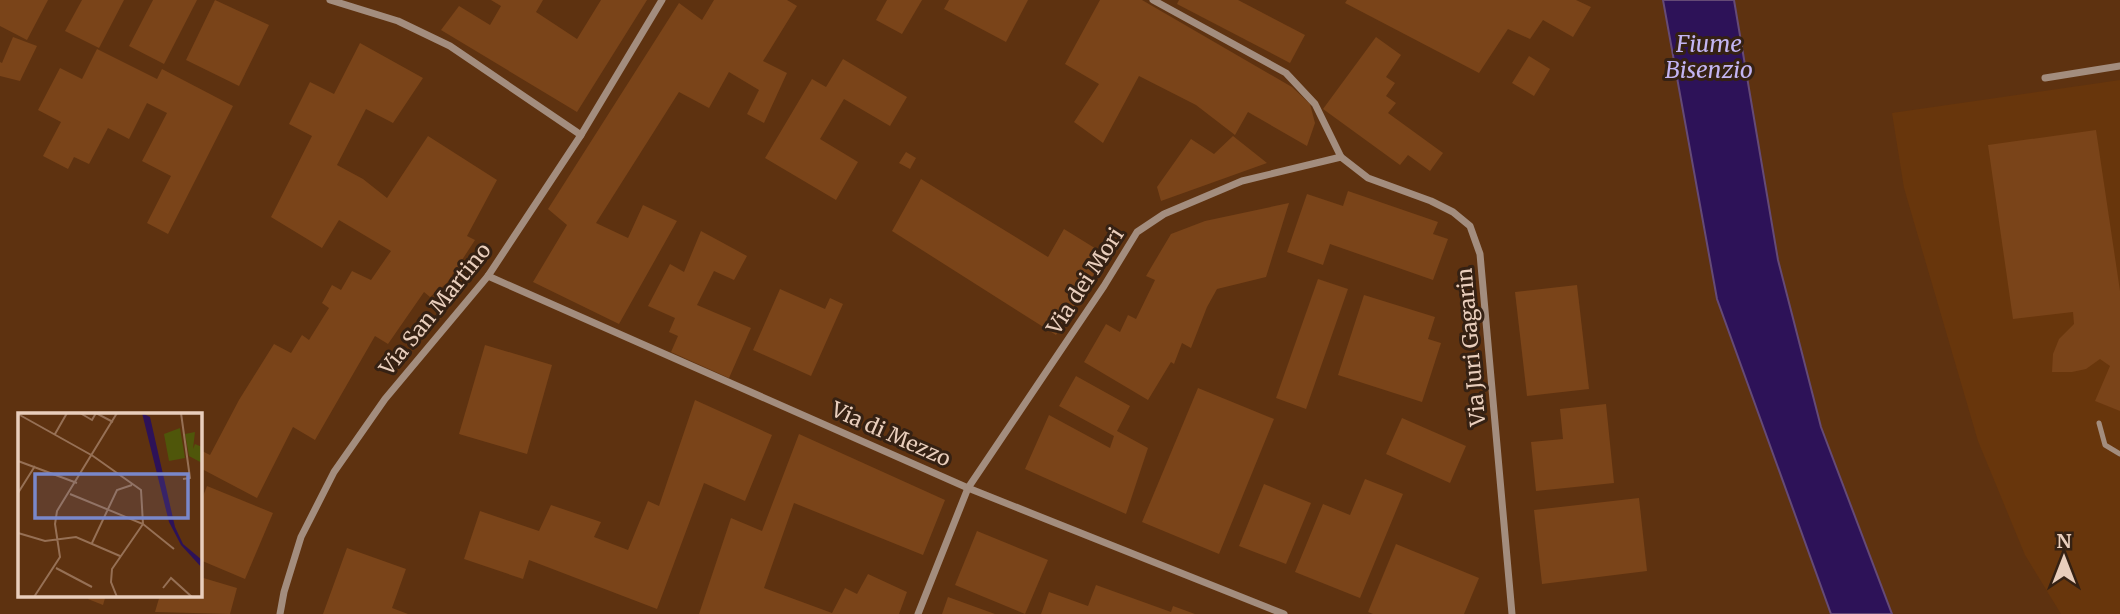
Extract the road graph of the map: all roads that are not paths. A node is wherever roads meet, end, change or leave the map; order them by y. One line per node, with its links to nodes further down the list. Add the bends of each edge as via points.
1 (330, 0): 6 (street, via 398,21 450,46)
2 (662, 0): 6 (street, Via San Martino)
3 (1153, 0): 7 (street, via 1286,73 1315,104)
4 (2120, 66): 5 (street)
5 (2045, 78)
6 (581, 135): 8 (street, Via San Martino)
7 (1341, 157): 11 (street, Via dei Mori, via 1242,181 1164,214 1137,232); 15 (street, Via Juri Gagarin, via 1368,178 1431,201 1470,226 1480,254)
8 (488, 276): 11 (street, Via di Mezzo); 12 (street, Via San Martino, via 385,399 334,472 301,537)
9 (2099, 423): 10 (lane, via 2105,445)
10 (2120, 454)
11 (968, 488): 13 (street, Via dei Mori); 14 (street, Via di Mezzo)
12 (280, 614)
13 (918, 614)
14 (1284, 614)
15 (1512, 614)

